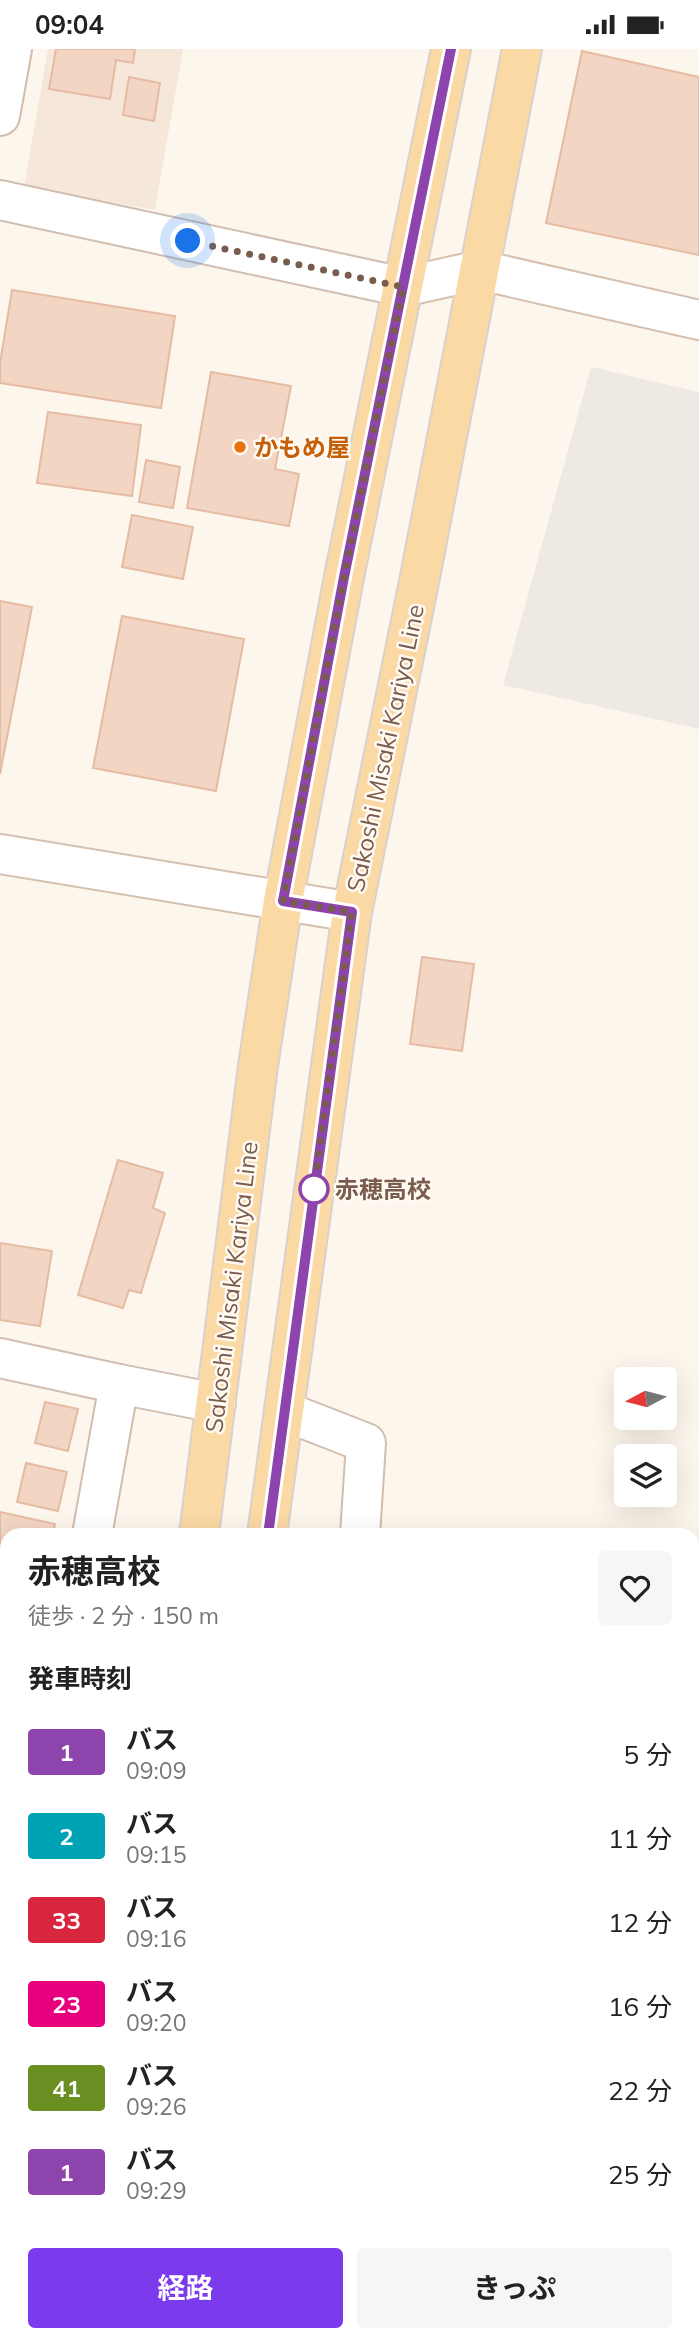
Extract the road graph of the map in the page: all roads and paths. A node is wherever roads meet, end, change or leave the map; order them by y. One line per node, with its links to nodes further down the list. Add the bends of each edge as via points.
1 (12, 49): 4 (street)
2 (451, 49): 7 (main road, Sakoshi Misaki Kariya Line)
3 (522, 49): 6 (main road, Sakoshi Misaki Kariya Line)
4 (0, 116)
5 (0, 200): 7 (street)
6 (480, 270): 7 (street); 8 (street); 11 (main road, Sakoshi Misaki Kariya Line)
7 (403, 287): 10 (main road, Sakoshi Misaki Kariya Line)
8 (699, 320)
9 (0, 855): 10 (street)
10 (283, 901): 11 (street); 14 (main road, Sakoshi Misaki Kariya Line)
11 (352, 912): 15 (main road, Sakoshi Misaki Kariya Line)
12 (0, 1358): 13 (street)
13 (119, 1384): 14 (street); 16 (street)
14 (216, 1403): 17 (main road, Sakoshi Misaki Kariya Line)
15 (284, 1411): 18 (main road, Sakoshi Misaki Kariya Line); 19 (street, via 366,1443)
16 (93, 1528)
17 (200, 1528)
18 (268, 1528)
19 (360, 1528)

